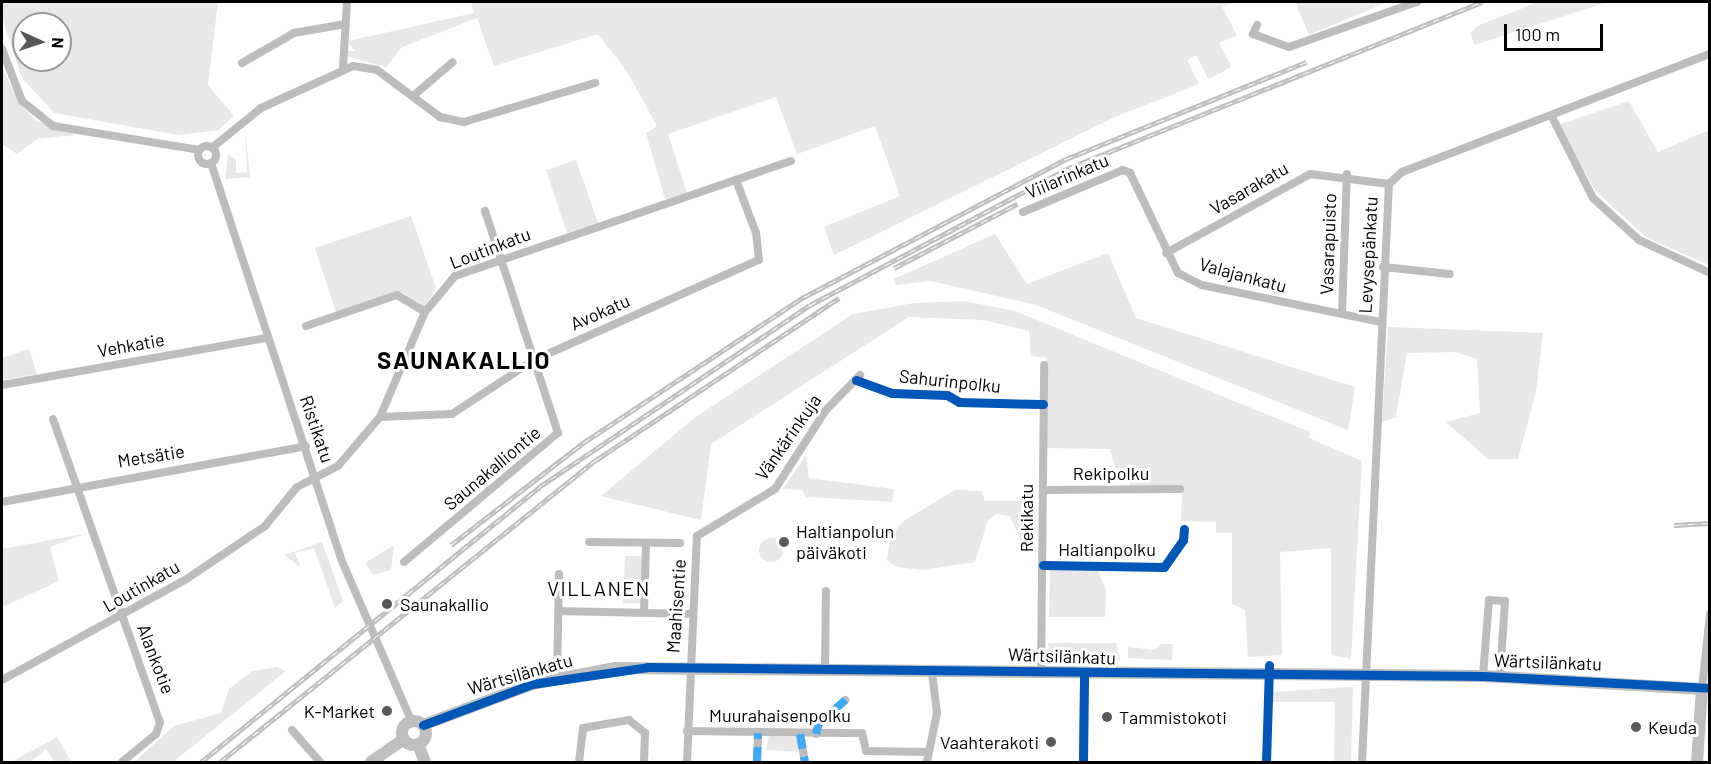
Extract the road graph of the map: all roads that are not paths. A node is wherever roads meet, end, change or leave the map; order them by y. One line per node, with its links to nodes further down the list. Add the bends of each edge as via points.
1 (347, 2): 3 (street)
2 (1417, 2): 4 (street, via 1288,47 1253,34)
3 (345, 24): 8 (street, via 294,33); 9 (street)
4 (1257, 25)
5 (2, 49): 14 (street, via 22,101 53,126)
6 (1710, 54): 12 (street, Levysepänkatu)
7 (453, 62): 11 (street)
8 (242, 63)
9 (343, 67): 11 (street, via 377,70); 13 (street, via 261,108)
10 (595, 83): 11 (street, via 464,122 440,117)
11 (412, 96)
12 (1551, 115): 20 (street, Levysepänkatu, via 1402,172); 26 (street, via 1593,198 1639,240)
13 (213, 147): 14 (street); 16 (street, via 216,157)
14 (199, 150): 16 (street, via 200,161)
15 (791, 161): 19 (street, Loutinkatu)
16 (211, 163): 32 (street, Ristikatu)
17 (1123, 170): 22 (street, Viilarinkatu); 23 (street, Valajankatu, via 1130,173)
18 (1347, 174): 20 (street, Vasarakatu); 23 (street, Vasarakatu, via 1302,177); 29 (street, Vasarapuisto)
19 (736, 180): 24 (street, Loutinkatu); 33 (street, Avokatu, via 756,233 759,260)
20 (1389, 184): 25 (street, Levysepänkatu)
21 (485, 211): 24 (street, Saunakalliontie)
22 (1023, 212)
23 (1166, 253): 29 (street, Valajankatu, via 1178,273 1202,285)
24 (501, 260): 28 (street, Loutinkatu, via 456,276); 33 (street, Saunakalliontie)
25 (1383, 267): 27 (street); 30 (street, Levysepänkatu)
26 (1710, 273)
27 (1450, 274)
28 (425, 312): 31 (street, via 398,295); 37 (street, Loutinkatu)
29 (1342, 314): 30 (street, Valajankatu)
30 (1381, 322): 62 (street, Levysepänkatu)
31 (306, 326)
32 (267, 338): 36 (street, Vehkatie); 39 (street, Ristikatu)
33 (534, 360): 37 (street, Avokatu, via 452,414); 49 (street, Saunakalliontie, via 558,427 554,439)
34 (1044, 365): 43 (street, Rekikatu)
35 (860, 375): 45 (street, Vänkärinkuja, via 826,410 775,489 743,513)
36 (2, 385)
37 (380, 417): 40 (street, Loutinkatu, via 353,453)
38 (53, 419): 41 (street, Alankotie)
39 (306, 446): 40 (street, Ristikatu); 41 (street, Metsätie)
40 (317, 479): 56 (street, Loutinkatu, via 291,492 260,531); 69 (street, Ristikatu, via 361,614)
41 (75, 487): 44 (street, Metsätie); 56 (street, Alankotie)
42 (1180, 489): 43 (street, Rekipolku)
43 (1043, 490): 59 (street, Rekikatu)
44 (2, 502)
45 (706, 527): 54 (street, Maahisentie, via 697,536)
46 (590, 542): 47 (street)
47 (646, 543): 48 (street); 53 (street)
48 (680, 543)
49 (404, 562)
50 (559, 574): 52 (street)
51 (826, 591): 58 (street)
52 (559, 611): 53 (street); 64 (street)
53 (644, 612): 54 (street)
54 (691, 614): 57 (street, Maahisentie)
55 (1710, 614): 67 (street)
56 (121, 617): 66 (street, Loutinkatu); 78 (street, Alankotie, via 160,723 156,734)
57 (688, 667): 58 (street, Wärtsilänkatu); 64 (street, Wärtsilänkatu, via 615,668); 71 (street, Maahisentie)
58 (825, 669): 60 (street, Wärtsilänkatu)
59 (1041, 671): 60 (street, Wärtsilänkatu); 61 (street, Wärtsilänkatu)
60 (932, 672): 77 (street, via 937,713)
61 (1084, 674): 62 (street, Wärtsilänkatu); 88 (street)
62 (1365, 675): 63 (street, Wärtsilänkatu); 89 (street, Levysepänkatu)
63 (1483, 676): 65 (street, Wärtsilänkatu); 65 (street, via 1489,600 1505,600)
64 (557, 677): 69 (street, Wärtsilänkatu)
65 (1500, 677): 67 (street, Wärtsilänkatu)
66 (2, 680)
67 (1706, 688): 90 (street)
68 (845, 700): 74 (street, via 819,723)
69 (417, 723): 75 (street, via 404,727); 76 (street, via 425,735)
70 (292, 730): 79 (street)
71 (687, 731): 72 (street, Muurahaisenpolku); 84 (street, Maahisentie)
72 (758, 733): 73 (street, Muurahaisenpolku); 85 (street)
73 (800, 734): 74 (street, Muurahaisenpolku); 86 (street)
74 (816, 734): 77 (street, Muurahaisenpolku, via 862,733 871,752)
75 (404, 739): 76 (street); 80 (street)
76 (418, 744): 81 (street)
77 (928, 752): 87 (street)
78 (122, 762)
79 (320, 762)
80 (370, 762)
81 (426, 762)
82 (579, 762): 83 (street, via 583,728 598,721 628,720 645,733)
83 (644, 762)
84 (687, 762)
85 (757, 762)
86 (805, 762)
87 (927, 762)
88 (1083, 762)
89 (1362, 762)
90 (1696, 762)

